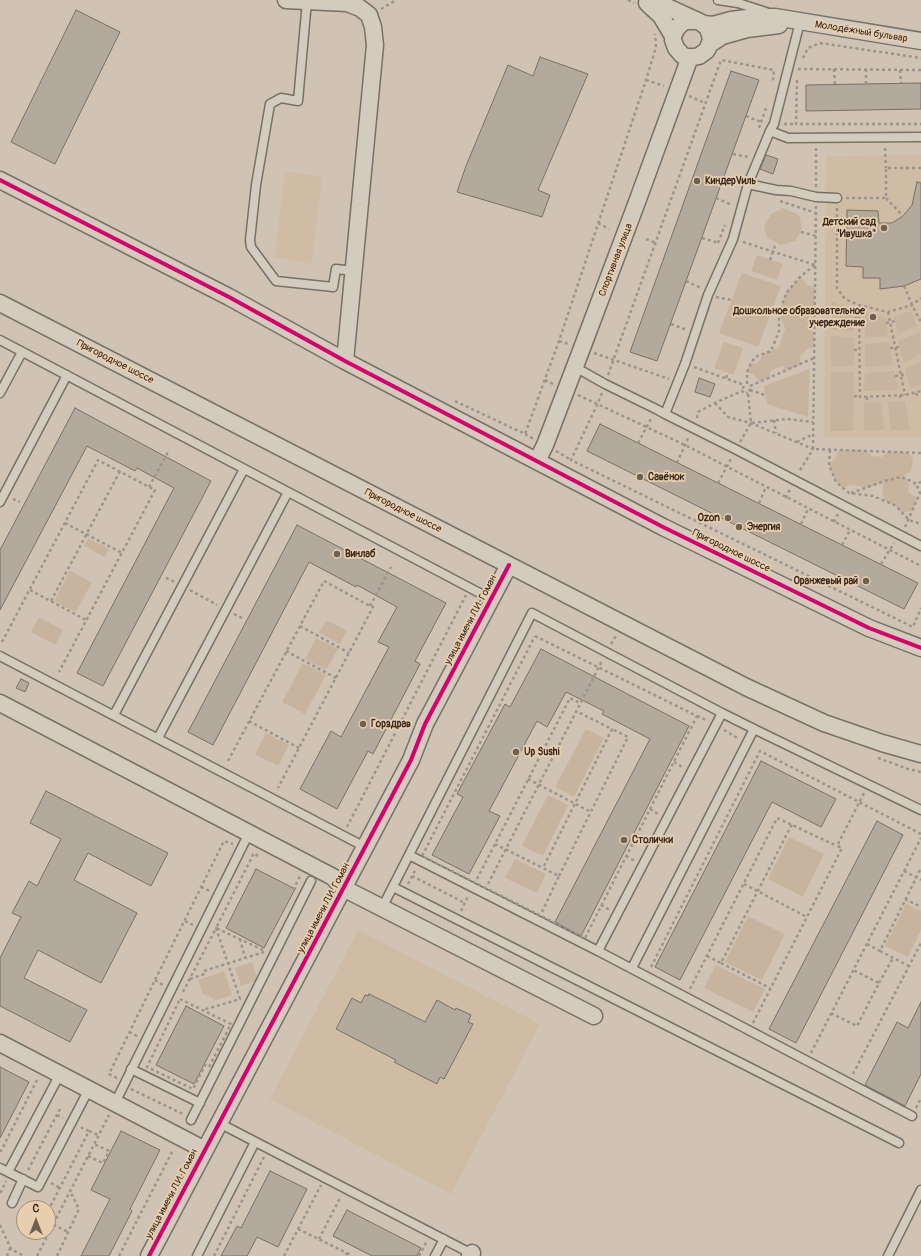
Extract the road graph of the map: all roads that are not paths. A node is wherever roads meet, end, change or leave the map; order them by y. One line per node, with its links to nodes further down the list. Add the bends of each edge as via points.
1 (286, 0): 4 (street)
2 (652, 0): 6 (street)
3 (718, 0): 7 (lane, via 738,3)
4 (307, 1): 17 (street, via 347,3 360,8 369,15 373,27 375,45); 17 (lane, via 298,101 281,98 270,104 256,185 251,247 276,281 333,288 336,269)
5 (640, 3): 8 (street, via 661,16)
6 (700, 22): 7 (street, Молодёжный бульвар, via 713,25 755,17); 8 (street, via 683,22); 10 (street, via 707,27)
7 (800, 22): 9 (street, Молодёжный бульвар); 10 (street, Молодёжный бульвар, via 747,29 722,36); 12 (lane)
8 (673, 36): 11 (street, via 678,52)
9 (921, 41)
10 (710, 44): 11 (street, via 699,56)
11 (690, 57): 22 (street, Спортивная улица)
12 (770, 131): 13 (lane, via 788,138); 15 (lane)
13 (921, 137)
14 (0, 180): 21 (street, Пригородное шоссе, via 229,297)
15 (748, 184): 16 (lane, via 816,197); 25 (lane, via 733,239 708,295)
16 (837, 198)
17 (354, 271): 21 (street)
18 (0, 303): 31 (street, Пригородное шоссе)
19 (0, 340): 20 (lane)
20 (22, 352): 23 (lane); 24 (lane)
21 (345, 361): 26 (street, Пригородное шоссе)
22 (575, 367): 25 (lane); 26 (street, Спортивная улица)
23 (67, 375): 27 (lane); 29 (lane)
24 (0, 393)
25 (665, 414): 30 (lane)
26 (537, 461): 33 (street, Пригородное шоссе, via 663,527 869,628)
27 (244, 469): 28 (lane); 37 (lane)
28 (288, 492): 32 (lane); 39 (lane)
29 (0, 502)
30 (921, 546)
31 (509, 566): 32 (street, улица имени Л.И. Гоман); 40 (street, Пригородное шоссе, via 753,691 824,723)
32 (491, 599): 43 (street, улица имени Л.И. Гоман, via 425,724 411,760)
33 (921, 647)
34 (0, 656): 37 (lane)
35 (0, 703): 42 (street)
36 (722, 713): 38 (lane); 44 (lane, via 532,613); 49 (lane)
37 (114, 715): 39 (lane)
38 (754, 729): 41 (lane); 50 (lane)
39 (158, 738): 43 (lane)
40 (921, 754)
41 (921, 810)
42 (249, 833): 47 (street, via 333,877); 53 (lane)
43 (365, 847): 47 (street, улица имени Л.И. Гоман)
44 (409, 855): 46 (lane); 49 (lane, via 421,858)
45 (311, 881): 56 (lane)
46 (393, 887): 48 (lane); 62 (lane)
47 (343, 888): 48 (street); 60 (street, улица имени Л.И. Гоман)
48 (382, 908): 51 (street)
49 (598, 951): 50 (lane)
50 (632, 968): 58 (lane)
51 (594, 1016)
52 (0, 1043): 54 (street)
53 (131, 1069): 56 (lane); 57 (lane)
54 (60, 1074): 55 (street); 65 (lane)
55 (89, 1089): 57 (street); 66 (lane, via 38,1187)
56 (200, 1103): 59 (lane)
57 (112, 1108): 63 (street)
58 (912, 1116)
59 (191, 1120)
60 (219, 1123): 61 (lane); 63 (street, улица имени Л.И. Гоман)
61 (255, 1142): 69 (lane); 72 (lane)
62 (899, 1143)
63 (205, 1150): 71 (street, улица имени Л.И. Гоман)
64 (0, 1168): 65 (lane)
65 (8, 1172): 66 (lane)
66 (22, 1179): 68 (lane)
67 (921, 1190): 74 (lane)
68 (12, 1203)
69 (444, 1239): 70 (lane); 73 (lane)
70 (473, 1255)
71 (149, 1256)
72 (197, 1256)
73 (435, 1256)
74 (888, 1256)

